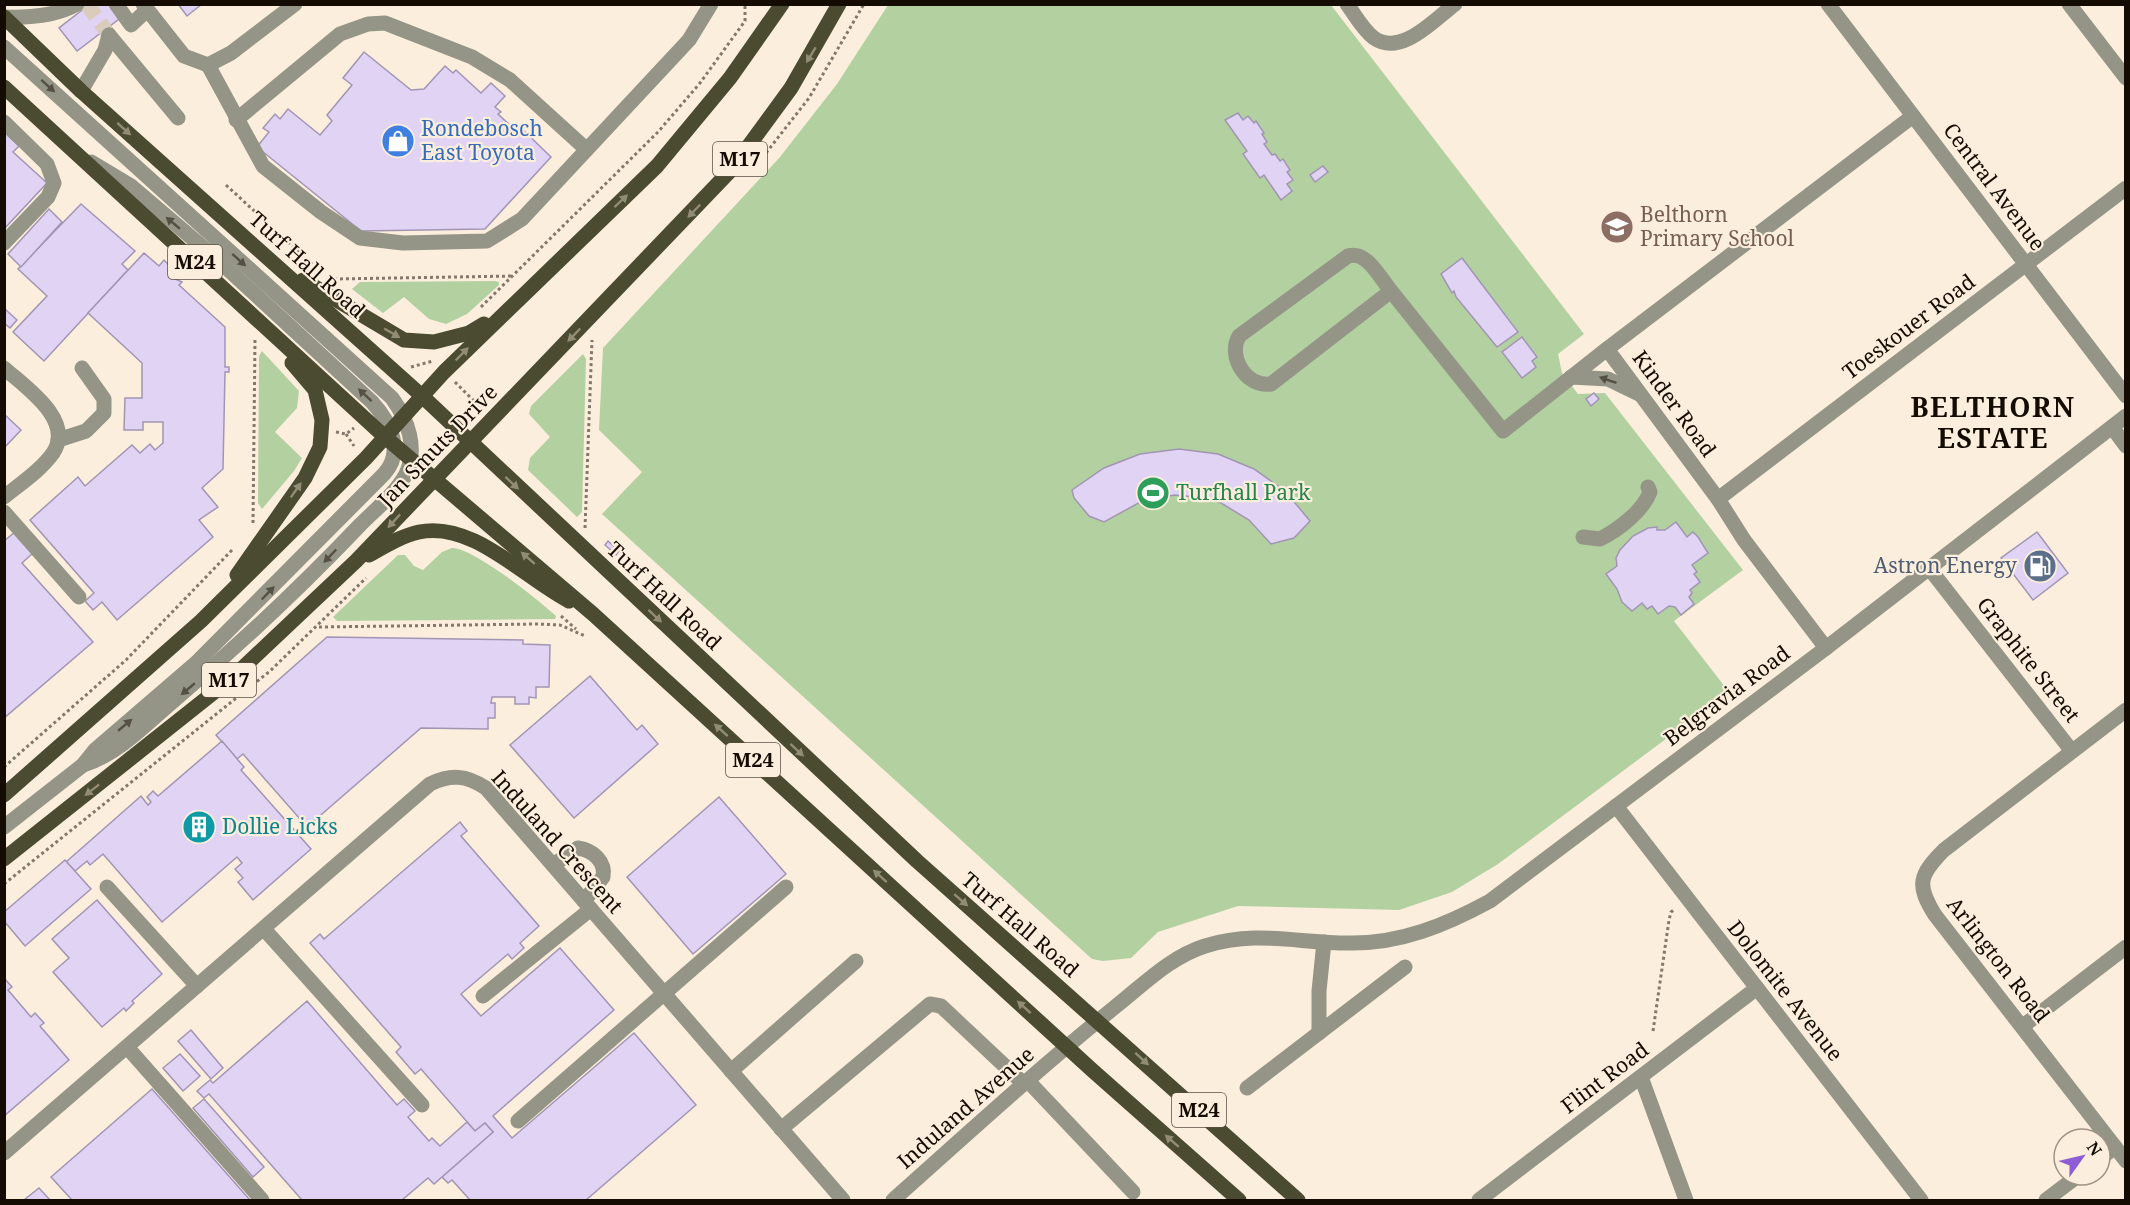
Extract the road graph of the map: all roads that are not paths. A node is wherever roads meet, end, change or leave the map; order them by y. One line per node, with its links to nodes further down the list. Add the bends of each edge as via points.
1 (77, 4): 12 (street, via 51,14)
2 (116, 4): 13 (street)
3 (295, 4): 16 (street, via 231,53)
4 (711, 4): 24 (street, via 689,40)
5 (782, 4): 31 (main road, Jan Smuts Drive / M17, one-way to 5, via 657,166 730,78)
6 (839, 4): 45 (main road, Jan Smuts Drive / M17, one-way to 45, via 790,88 731,170)
7 (1347, 4): 8 (street, via 1372,37 1397,43 1416,34)
8 (1455, 4)
9 (1828, 4): 20 (street, Central Avenue)
10 (2069, 4): 17 (street)
11 (145, 7): 13 (street); 16 (street, via 184,56)
12 (4, 17): 19 (main road, Turf Hall Road / M24)
13 (131, 25): 14 (street)
14 (112, 39): 19 (street); 21 (street)
15 (4, 47): 41 (street, one-way to 41, via 392,398)
16 (208, 65): 22 (street)
17 (2126, 78)
18 (4, 87): 25 (main road, M24)
19 (81, 91): 28 (main road, Turf Hall Road / M24, one-way to 28)
20 (1913, 116): 29 (street, Central Avenue); 33 (street, Kinder Road)
21 (178, 118)
22 (236, 120): 24 (street, via 340,34 368,24 385,23 472,57 510,81); 24 (street, via 273,176 360,238 379,242 446,243 497,237 522,219)
23 (4, 122): 27 (street, via 47,164 54,183 48,197)
24 (586, 149)
25 (75, 152): 32 (main road, M24); 43 (street, one-way to 25, via 386,417 372,402 219,261 131,186)
26 (2126, 188): 29 (street, Toeskouer Road)
27 (4, 243)
28 (270, 260): 31 (main road, one-way to 31, via 404,340 434,342 469,333); 37 (main road, Turf Hall Road / M24)
29 (2026, 264): 39 (street, Central Avenue); 51 (street, Toeskouer Road)
30 (1391, 291): 30 (street, via 1271,384 1259,385 1249,378 1236,358 1235,343 1239,336 1348,256 1364,257); 36 (street, via 1503,430)
31 (503, 313): 37 (main road, Jan Smuts Drive / M17, one-way to 31)
32 (254, 317): 43 (main road, M24); 57 (main road, one-way to 32, via 305,478 320,447 322,420 315,390)
33 (1607, 349): 36 (street); 38 (street, Kinder Road)
34 (4, 368): 44 (street, via 45,406 55,423)
35 (82, 368): 44 (street, via 104,399 104,413 86,431)
36 (1571, 377): 38 (street, one-way to 36, via 1608,379)
37 (422, 396): 41 (main road, Jan Smuts Drive / M17); 45 (main road, Turf Hall Road / M24)
38 (1642, 396): 51 (street, Kinder Road)
39 (2126, 396)
40 (2126, 416): 42 (street, Belgravia Road)
41 (403, 417): 43 (main road, Jan Smuts Drive / M17); 47 (street, via 411,437)
42 (2112, 427): 46 (street); 55 (street, Belgravia Road)
43 (390, 437): 47 (main road, M24); 57 (main road, Jan Smuts Drive / M17); 62 (street, one-way to 43, via 94,750 238,622 384,474 393,462)
44 (58, 440): 50 (street, via 46,460)
45 (470, 442): 48 (main road, Jan Smuts Drive / M17); 80 (main road, Turf Hall Road / M24, one-way to 80, via 917,861)
46 (2126, 446)
47 (410, 459): 48 (main road, M24); 62 (street, one-way to 62, via 400,484 264,621 144,726 101,759)
48 (434, 479): 54 (main road, Jan Smuts Drive / M17, one-way to 54); 58 (main road, M24, one-way to 48)
49 (1648, 486): 53 (street, via 1646,502 1616,529 1600,539)
50 (4, 497)
51 (1718, 499): 59 (street, Kinder Road, via 1744,540)
52 (4, 512): 56 (street)
53 (1583, 537)
54 (356, 561): 58 (main road, via 412,534 451,532 476,541); 66 (main road, Jan Smuts Drive / M17, one-way to 66, via 232,678)
55 (1929, 568): 59 (street, Belgravia Road); 61 (street, Graphite Street)
56 (79, 597)
57 (215, 607): 63 (main road, Jan Smuts Drive / M17)
58 (592, 614): 84 (main road, M24, one-way to 58)
59 (1826, 648): 64 (street, Belgravia Road)
60 (2126, 710): 61 (street, Arlington Road)
61 (2071, 750): 81 (street, Arlington Road, via 1944,850 1929,865 1922,883 1925,900 1935,915)
62 (83, 765): 65 (street)
63 (4, 795)
64 (1616, 806): 72 (street, Belgravia Road, via 1511,887 1456,920 1391,939); 77 (street, Dolomite Avenue)
65 (4, 827)
66 (4, 859)
67 (553, 865): 70 (street, Induland Crescent); 70 (street, via 578,848 589,851 600,861 603,877); 71 (street, Induland Crescent, via 486,788 461,776 446,777 430,784)
68 (786, 886): 78 (street)
69 (107, 887): 76 (street)
70 (587, 905): 78 (street, Induland Crescent); 79 (street)
71 (264, 929): 76 (street, Induland Crescent); 89 (street)
72 (1324, 942): 80 (street, Belgravia Road, via 1254,936 1204,946 1162,969); 82 (street)
73 (2126, 947): 81 (street)
74 (856, 961): 85 (street)
75 (1405, 967): 82 (street)
76 (197, 986): 83 (street, Induland Crescent)
77 (1757, 988): 86 (street, Flint Road); 105 (street, Dolomite Avenue)
78 (663, 993): 85 (street, Induland Crescent); 90 (street)
79 (483, 996)
80 (1099, 1020): 84 (street, Induland Avenue); 102 (main road, Turf Hall Road / M24, one-way to 102)
81 (2023, 1026): 92 (street, Arlington Road)
82 (1319, 1033): 88 (street)
83 (127, 1047): 94 (street, Induland Crescent); 98 (street)
84 (1067, 1047): 87 (street, Induland Avenue); 101 (main road, M24, one-way to 84)
85 (731, 1071): 91 (street, Induland Crescent)
86 (1641, 1077): 103 (street, Flint Road); 104 (street)
87 (1026, 1082): 91 (street, via 941,1006 932,1003); 97 (street); 100 (street, Induland Avenue)
88 (1246, 1088)
89 (422, 1105)
90 (518, 1121)
91 (781, 1129): 99 (street, Induland Crescent)
92 (2115, 1147): 93 (street); 95 (street, Arlington Road)
93 (2112, 1149)
94 (4, 1153)
95 (2126, 1161)
96 (2063, 1187): 106 (street)
97 (1133, 1192)
98 (262, 1200)
99 (843, 1200)
100 (893, 1200)
101 (1239, 1200)
102 (1298, 1200)
103 (1479, 1200)
104 (1686, 1200)
105 (1921, 1200)
106 (2046, 1200)

